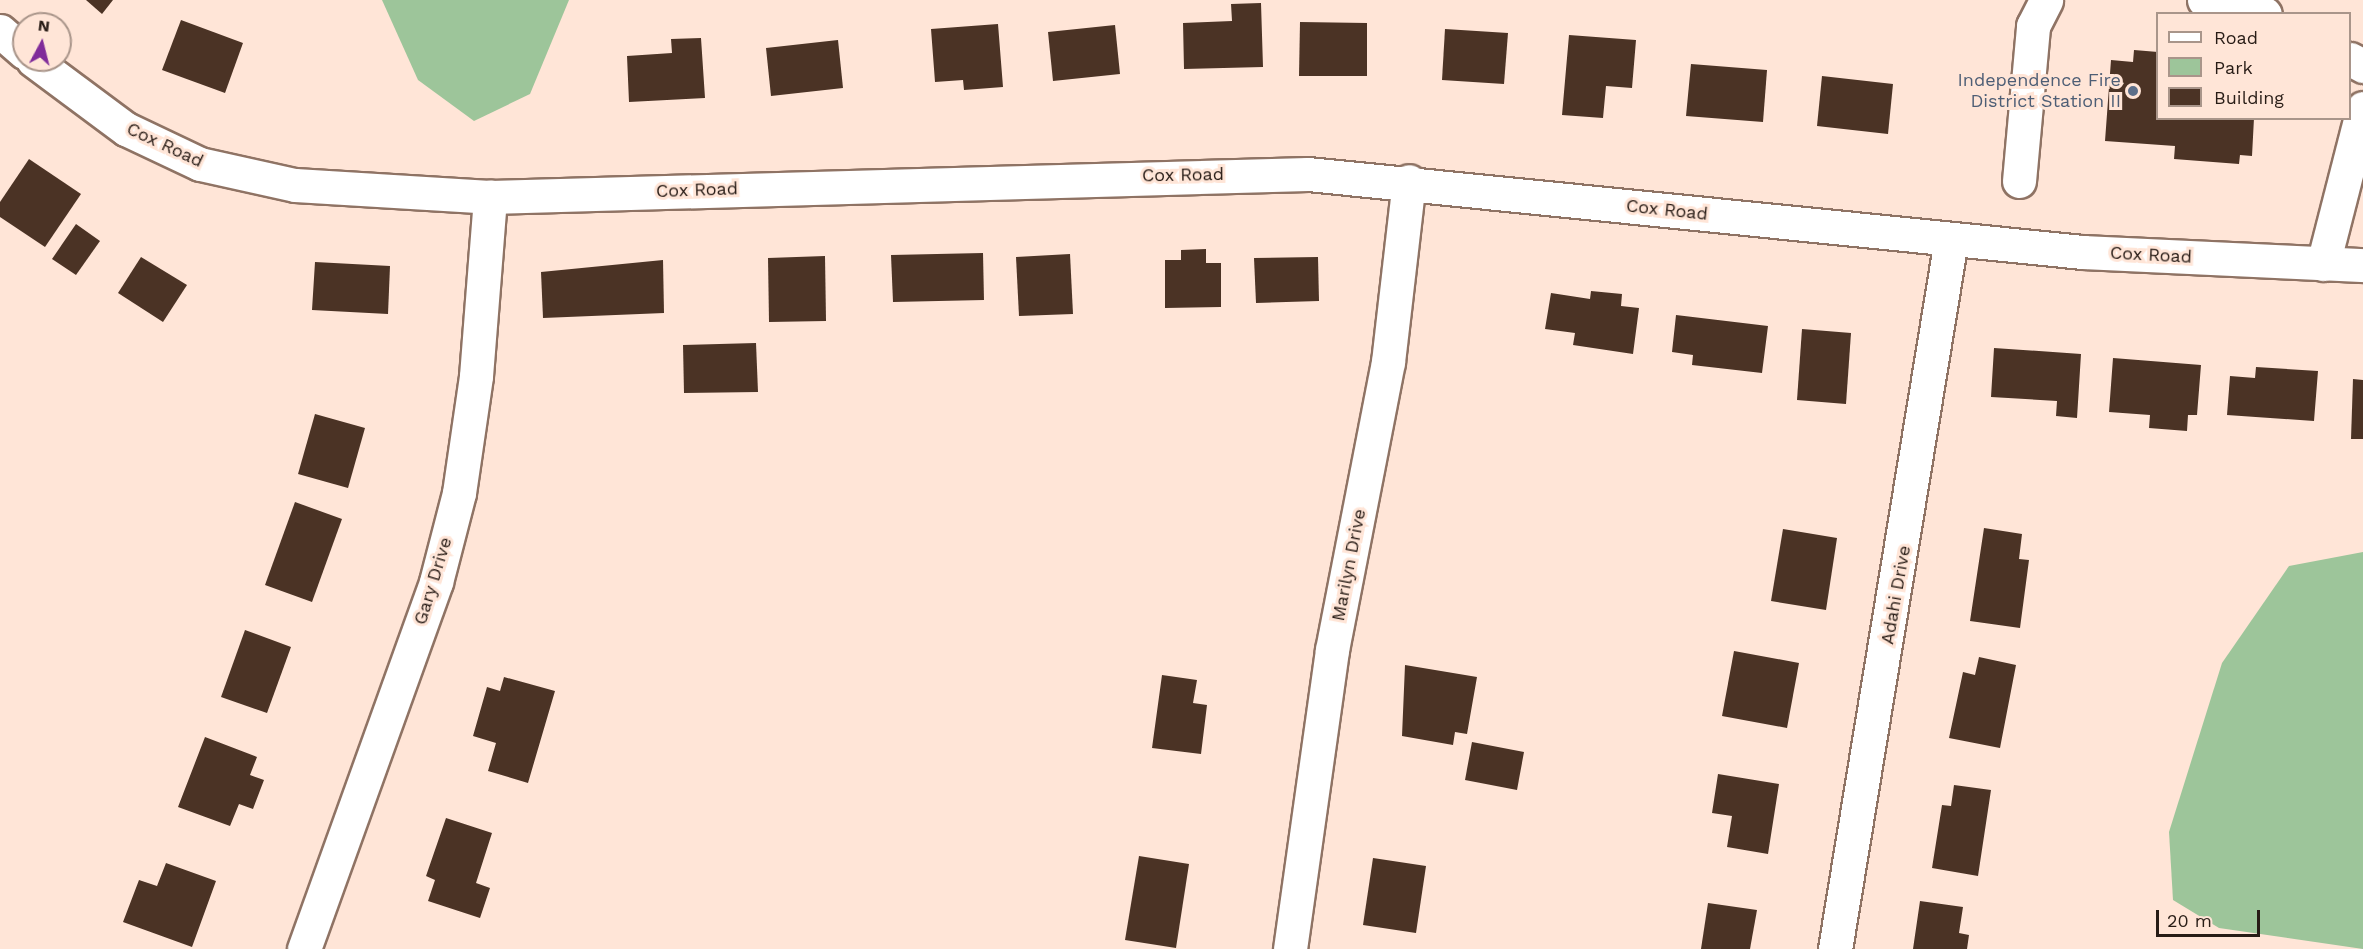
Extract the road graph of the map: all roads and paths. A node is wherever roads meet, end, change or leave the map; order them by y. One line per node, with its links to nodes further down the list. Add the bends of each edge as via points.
1 (2046, 0): 9 (street, via 2033,26)
2 (2204, 0): 3 (street, via 2248,5)
3 (2261, 12)
4 (0, 31): 5 (street)
5 (12, 42)
6 (49, 72): 10 (street, Cox Road, via 126,129 200,164 295,185)
7 (2363, 108): 12 (street)
8 (1410, 181): 10 (street, Cox Road, via 1219,174); 11 (street, Cox Road); 15 (street, Marilyn Drive, via 1388,362 1332,650)
9 (2019, 181)
10 (490, 197): 14 (street, Gary Drive, via 476,376 459,494 435,582)
11 (1950, 240): 12 (street, Cox Road); 16 (street, Adahi Drive)
12 (2323, 264): 13 (street, Cox Road)
13 (2363, 265)
14 (304, 949)
15 (1290, 949)
16 (1835, 949)

